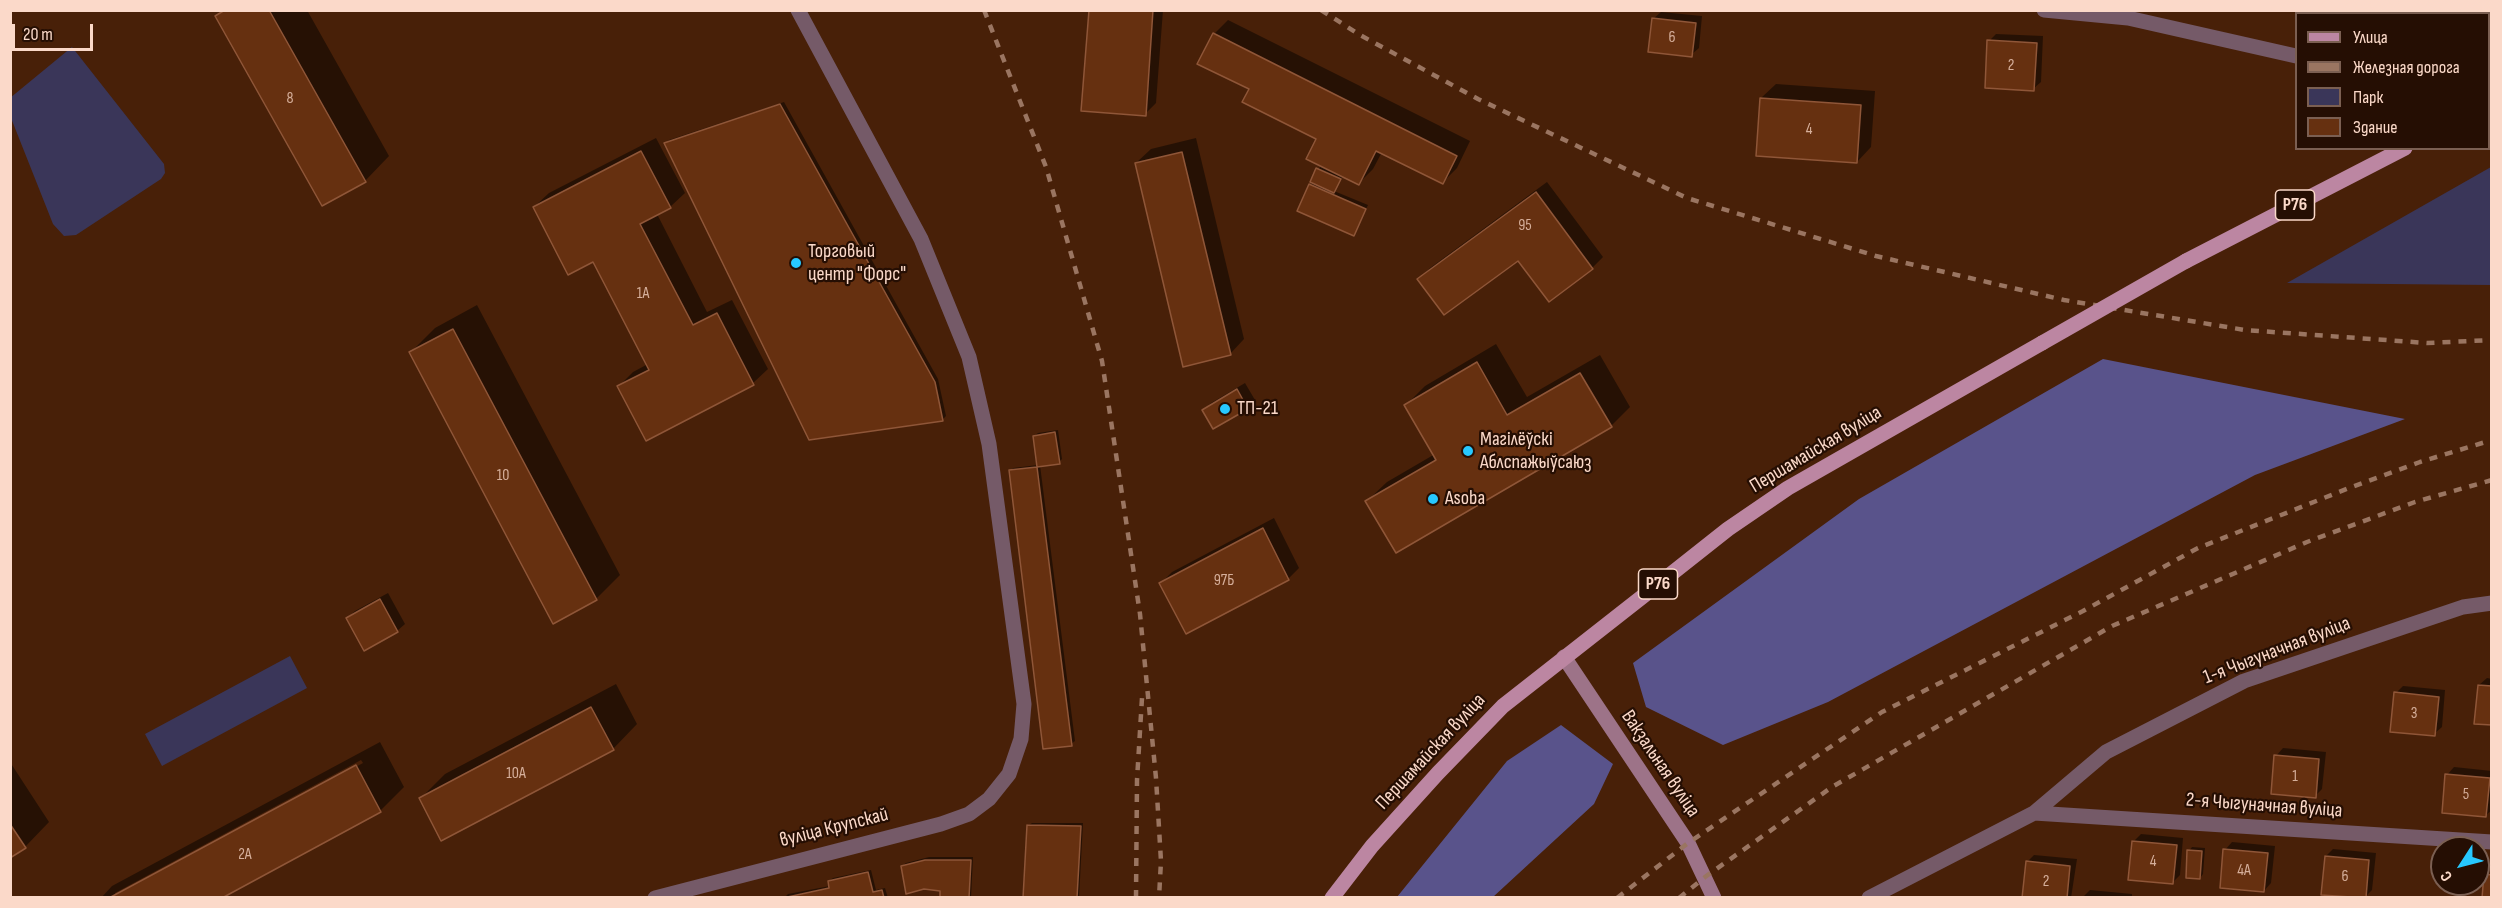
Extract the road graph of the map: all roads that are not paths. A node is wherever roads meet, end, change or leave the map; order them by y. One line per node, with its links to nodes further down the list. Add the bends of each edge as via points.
1 (798, 10): 9 (street, вуліца Крупскай, via 921,239 969,357 989,444 1024,704 1021,738 1008,774 989,799 969,814)
2 (2044, 10): 3 (street, via 2128,18)
3 (2295, 56)
4 (2401, 150): 6 (main road, Першамайская вуліца / Р76, bridge, via 2186,261 1788,488 1728,529)
5 (2492, 603): 7 (street, 1-я Чыгуначная вуліца, via 2453,610 2244,681 2106,752)
6 (1564, 657): 10 (main road, Першамайская вуліца / Р76, via 1503,706 1454,756 1372,846); 11 (main road, Вакзальная вуліца, via 1688,843)
7 (2034, 813): 8 (street, 2-я Чыгуначная вуліца); 12 (street)
8 (2492, 842)
9 (655, 897)
10 (1332, 897)
11 (1714, 897)
12 (1869, 897)

